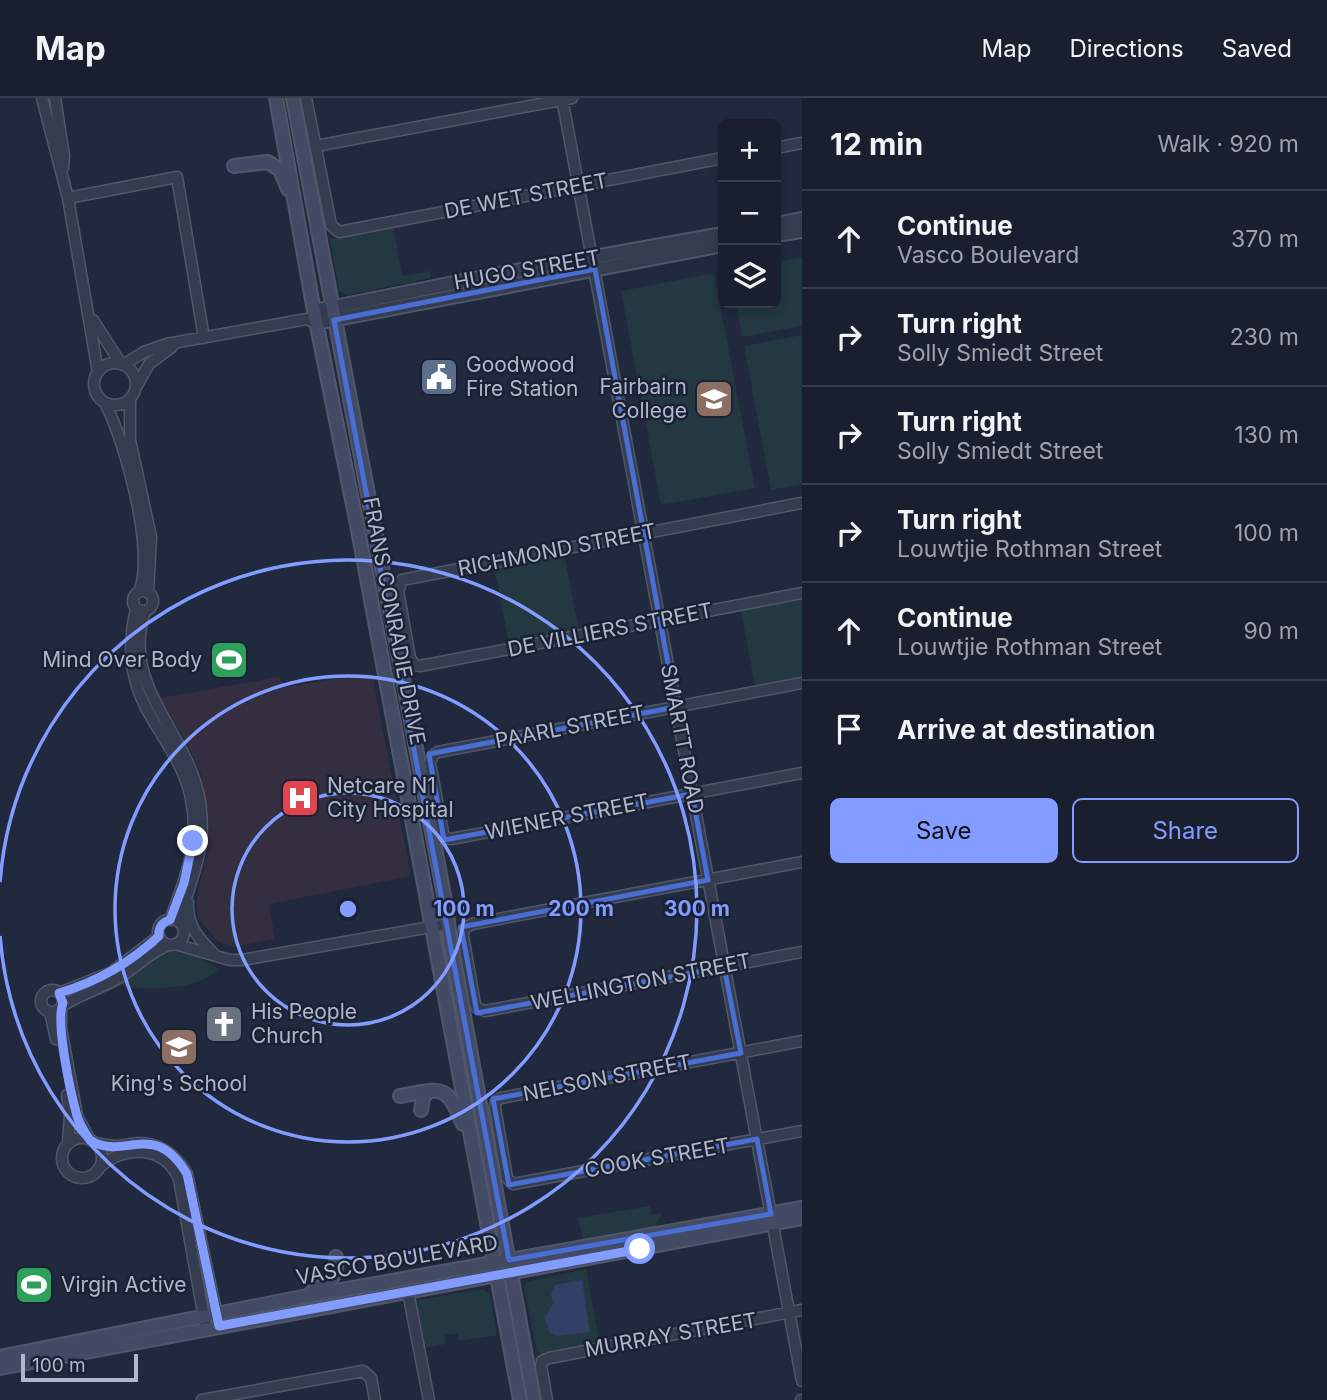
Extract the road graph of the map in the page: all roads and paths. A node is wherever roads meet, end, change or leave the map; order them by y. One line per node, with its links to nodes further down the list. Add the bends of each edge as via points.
1 (42, 98): 12 (street)
2 (54, 98): 12 (street, via 64,156)
3 (276, 98): 15 (main road, FRANS CONRADIE DRIVE)
4 (293, 98): 24 (main road, FRANS CONRADIE DRIVE)
5 (306, 98): 8 (street)
6 (565, 99): 8 (street); 13 (street, SMARTT ROAD)
7 (802, 144): 9 (street)
8 (316, 146): 13 (street, DE WET STREET, via 331,225 339,232)
9 (781, 147)
10 (718, 159): 13 (street, DE WET STREET)
11 (234, 166): 15 (main road, via 274,165)
12 (62, 172): 14 (street)
13 (579, 186): 22 (street, SMARTT ROAD)
14 (68, 198): 23 (street); 26 (street, via 177,177)
15 (296, 208): 25 (main road, FRANS CONRADIE DRIVE)
16 (802, 219): 17 (street)
17 (781, 223)
18 (802, 231): 20 (street)
19 (718, 235): 22 (street, HUGO STREET)
20 (781, 235)
21 (718, 246): 22 (street, HUGO STREET)
22 (593, 264): 24 (street, HUGO STREET); 34 (street, SMARTT ROAD)
23 (87, 303): 28 (street, via 100,334); 29 (street)
24 (333, 314): 25 (street, HUGO STREET); 48 (main road, FRANS CONRADIE DRIVE)
25 (312, 318): 26 (street); 50 (main road, FRANS CONRADIE DRIVE, via 356,518)
26 (204, 338): 27 (street)
27 (178, 343): 28 (street, via 144,352); 30 (street, via 149,364)
28 (122, 364): 29 (street, via 110,364); 30 (street, via 132,372)
29 (98, 372): 32 (street, via 96,391)
30 (136, 388): 31 (street)
31 (130, 399): 32 (street, via 121,405); 35 (street, via 130,440 151,537)
32 (105, 403): 35 (street, via 116,425 138,509)
33 (802, 503): 34 (street, RICHMOND STREET)
34 (643, 533): 38 (street, SMARTT ROAD); 39 (street, RICHMOND STREET, via 402,580 398,587 410,658)
35 (144, 592): 37 (street, via 133,598); 37 (street, via 153,603)
36 (802, 593): 38 (street, DE VILLIERS STREET)
37 (141, 610): 47 (street, via 139,636 145,678 156,707 189,763 200,804 201,852); 49 (street, via 130,641 133,674 146,709 176,757 192,805 191,855)
38 (660, 620): 39 (street, DE VILLIERS STREET); 41 (street, SMARTT ROAD)
39 (417, 666)
40 (802, 683): 41 (street, PAARL STREET)
41 (676, 707): 43 (street, SMARTT ROAD); 44 (street, PAARL STREET, via 435,753 430,763 443,833)
42 (802, 773): 43 (street, WIENER STREET)
43 (692, 794): 44 (street, WIENER STREET); 46 (street, SMARTT ROAD)
44 (456, 838)
45 (802, 862): 46 (street)
46 (708, 880): 55 (street, SMARTT ROAD); 55 (street, WELLINGTON STREET, via 467,927 463,936 475,1004 487,1011)
47 (192, 885): 49 (street); 54 (street, via 188,906 192,929)
48 (447, 924): 50 (street); 74 (main road, FRANS CONRADIE DRIVE)
49 (178, 925): 51 (street, via 161,926); 52 (street, via 181,940); 54 (street)
50 (432, 927): 54 (street, via 253,959); 67 (main road, FRANS CONRADIE DRIVE)
51 (159, 936): 52 (street); 56 (street, via 112,972)
52 (171, 945): 54 (street); 57 (street, via 155,950 116,979)
53 (802, 952): 55 (street, WELLINGTON STREET)
54 (216, 956)
55 (724, 967): 59 (street, SMARTT ROAD)
56 (59, 993): 57 (street, via 63,999); 57 (street, via 51,990 43,995 42,1006)
57 (58, 1009): 65 (street, via 77,1116); 66 (street, via 70,1116)
58 (802, 1041): 59 (street, NELSON STREET)
59 (741, 1053): 64 (street, SMARTT ROAD); 69 (street, NELSON STREET, via 499,1099 495,1108)
60 (429, 1091): 61 (main road); 62 (main road); 67 (main road, via 451,1097)
61 (400, 1096)
62 (421, 1110)
63 (802, 1131): 64 (street, COOK STREET)
64 (757, 1139): 69 (street, COOK STREET); 72 (street, SMARTT ROAD)
65 (92, 1142): 66 (street, via 79,1139); 68 (street, via 102,1159); 80 (street, via 152,1144 181,1164 187,1174)
66 (68, 1143): 68 (street, via 62,1164 70,1174 83,1178)
67 (473, 1150): 75 (main road, FRANS CONRADIE DRIVE)
68 (98, 1170): 81 (street, via 117,1156 150,1152 175,1170)
69 (512, 1183)
70 (802, 1208): 72 (main road, VASCO BOULEVARD)
71 (802, 1218): 72 (main road, VASCO BOULEVARD)
72 (771, 1219): 74 (main road, VASCO BOULEVARD); 79 (street, SMARTT ROAD)
73 (336, 1257): 77 (main road, via 333,1278)
74 (510, 1266): 75 (main road, VASCO BOULEVARD); 89 (main road, FRANS CONRADIE DRIVE)
75 (495, 1269): 76 (main road, VASCO BOULEVARD); 77 (main road, VASCO BOULEVARD); 88 (main road, FRANS CONRADIE DRIVE)
76 (408, 1292): 80 (main road, VASCO BOULEVARD); 87 (street)
77 (302, 1297): 80 (main road, VASCO BOULEVARD)
78 (802, 1310): 79 (street, MURRAY STREET)
79 (790, 1313): 84 (street, SMARTT ROAD); 90 (street, MURRAY STREET, via 549,1358 541,1363)
80 (218, 1320): 81 (main road, VASCO BOULEVARD)
81 (205, 1323): 82 (main road, VASCO BOULEVARD); 83 (main road, VASCO BOULEVARD)
82 (0, 1357)
83 (0, 1368)
84 (802, 1381)
85 (202, 1400): 86 (street, via 363,1371 371,1378)
86 (375, 1400)
87 (429, 1400)
88 (520, 1400)
89 (534, 1400)
90 (547, 1400)

